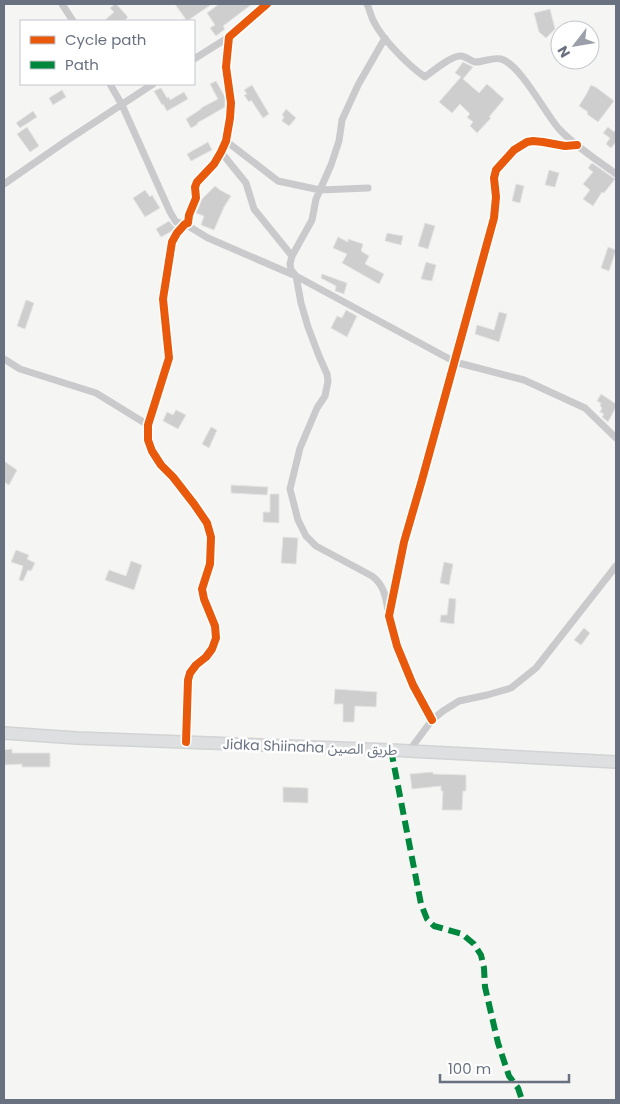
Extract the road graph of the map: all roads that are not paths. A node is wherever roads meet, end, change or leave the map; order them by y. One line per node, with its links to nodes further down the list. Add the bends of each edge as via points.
1 (62, 4): 6 (street)
2 (267, 4): 5 (street)
3 (273, 4): 5 (street)
4 (368, 4): 8 (street, via 374,22)
5 (260, 11): 7 (street)
6 (72, 20)
7 (229, 37): 9 (street); 13 (street, via 226,67 231,103)
8 (385, 38): 14 (street, via 425,77 455,57 463,56 474,62 496,58 507,61 558,127); 19 (street, via 342,120 339,140)
9 (195, 58)
10 (111, 85): 12 (street)
11 (151, 85): 12 (street)
12 (122, 104): 17 (street); 20 (street, via 170,212 176,222)
13 (226, 141): 15 (street); 19 (street, via 278,181)
14 (577, 145): 16 (street); 24 (street, via 527,142 514,150 496,170 494,218)
15 (222, 152): 20 (street, via 197,182 196,198); 21 (street, via 246,183 254,209)
16 (616, 174)
17 (4, 184)
18 (368, 188): 19 (street)
19 (320, 190): 21 (street, via 312,220)
20 (185, 224): 22 (street, via 208,238); 25 (street, via 172,242 162,299 169,358)
21 (292, 256): 22 (street, via 291,270)
22 (296, 276): 24 (street); 28 (street, via 301,303 328,381 325,396 300,448 290,489 298,520 306,536 316,546 378,580 386,596)
23 (4, 359): 25 (street, via 20,369 96,393)
24 (455, 362): 26 (street, via 524,380 585,408); 28 (street, via 404,542)
25 (148, 425): 31 (street, via 152,451 207,523 211,537 210,564 202,589 216,638 212,649 190,673)
26 (616, 438)
27 (616, 566): 29 (street, via 536,668 511,688 459,701)
28 (389, 616): 29 (street, via 413,685)
29 (432, 720): 32 (street)
30 (4, 733): 31 (main road, Jidka Shiinaha طريق الصين)
31 (186, 742): 32 (main road, Jidka Shiinaha طريق الصين)
32 (409, 751): 33 (main road, Jidka Shiinaha طريق الصين)
33 (616, 762)

